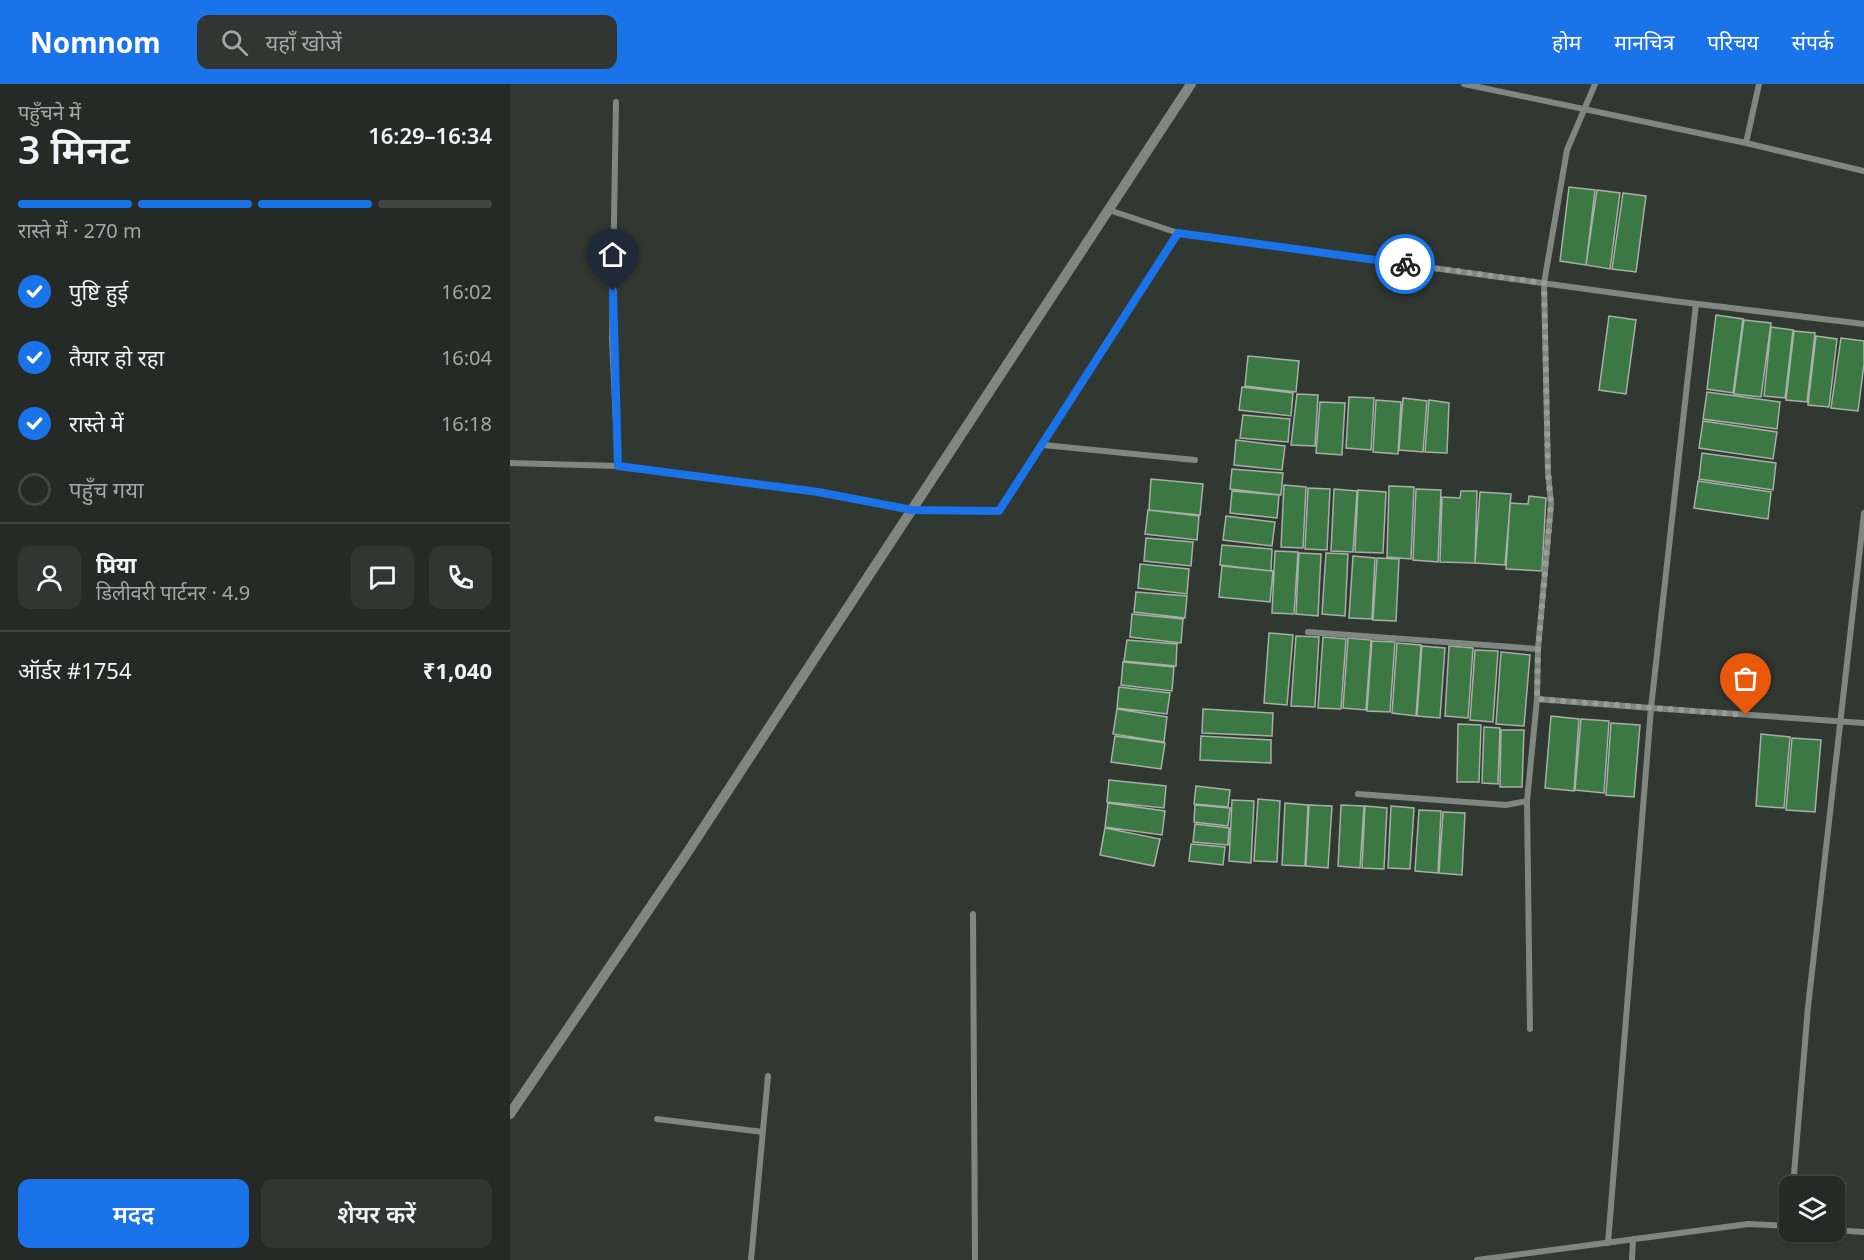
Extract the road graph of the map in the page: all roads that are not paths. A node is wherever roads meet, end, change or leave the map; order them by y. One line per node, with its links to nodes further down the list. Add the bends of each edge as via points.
1 (1191, 84): 9 (street)
2 (1464, 84): 6 (street)
3 (1595, 84): 6 (street)
4 (1759, 84): 7 (street)
5 (616, 102): 17 (street, via 612,338)
6 (1585, 109): 7 (street); 11 (street, via 1567,150)
7 (1746, 143): 8 (street)
8 (1864, 171)
9 (1108, 210): 10 (street); 18 (street)
10 (1178, 233): 11 (street); 14 (street)
11 (1544, 283): 12 (street); 21 (street, via 1551,504)
12 (1696, 304): 13 (street); 23 (street)
13 (1864, 324)
14 (1043, 445): 15 (street); 18 (street, via 999,511)
15 (1195, 460)
16 (510, 464): 17 (street)
17 (618, 466): 18 (street, via 818,492)
18 (912, 510): 31 (street)
19 (1864, 513): 24 (street)
20 (1308, 632): 21 (street)
21 (1538, 649): 22 (street)
22 (1537, 699): 23 (street); 27 (street)
23 (1651, 708): 24 (street); 39 (street)
24 (1840, 721): 25 (street); 34 (street)
25 (1864, 723)
26 (1358, 794): 27 (street, via 1506,805)
27 (1527, 801): 29 (street)
28 (973, 914): 41 (street)
29 (1530, 1029)
30 (768, 1076): 33 (street)
31 (510, 1114)
32 (657, 1119): 33 (street)
33 (763, 1132): 40 (street)
34 (1794, 1176)
35 (1779, 1225): 38 (street, via 1748,1224)
36 (1845, 1231): 37 (street)
37 (1864, 1232)
38 (1633, 1239): 39 (street); 43 (street)
39 (1608, 1243): 42 (street)
40 (751, 1260)
41 (975, 1260)
42 (1478, 1260)
43 (1632, 1260)

